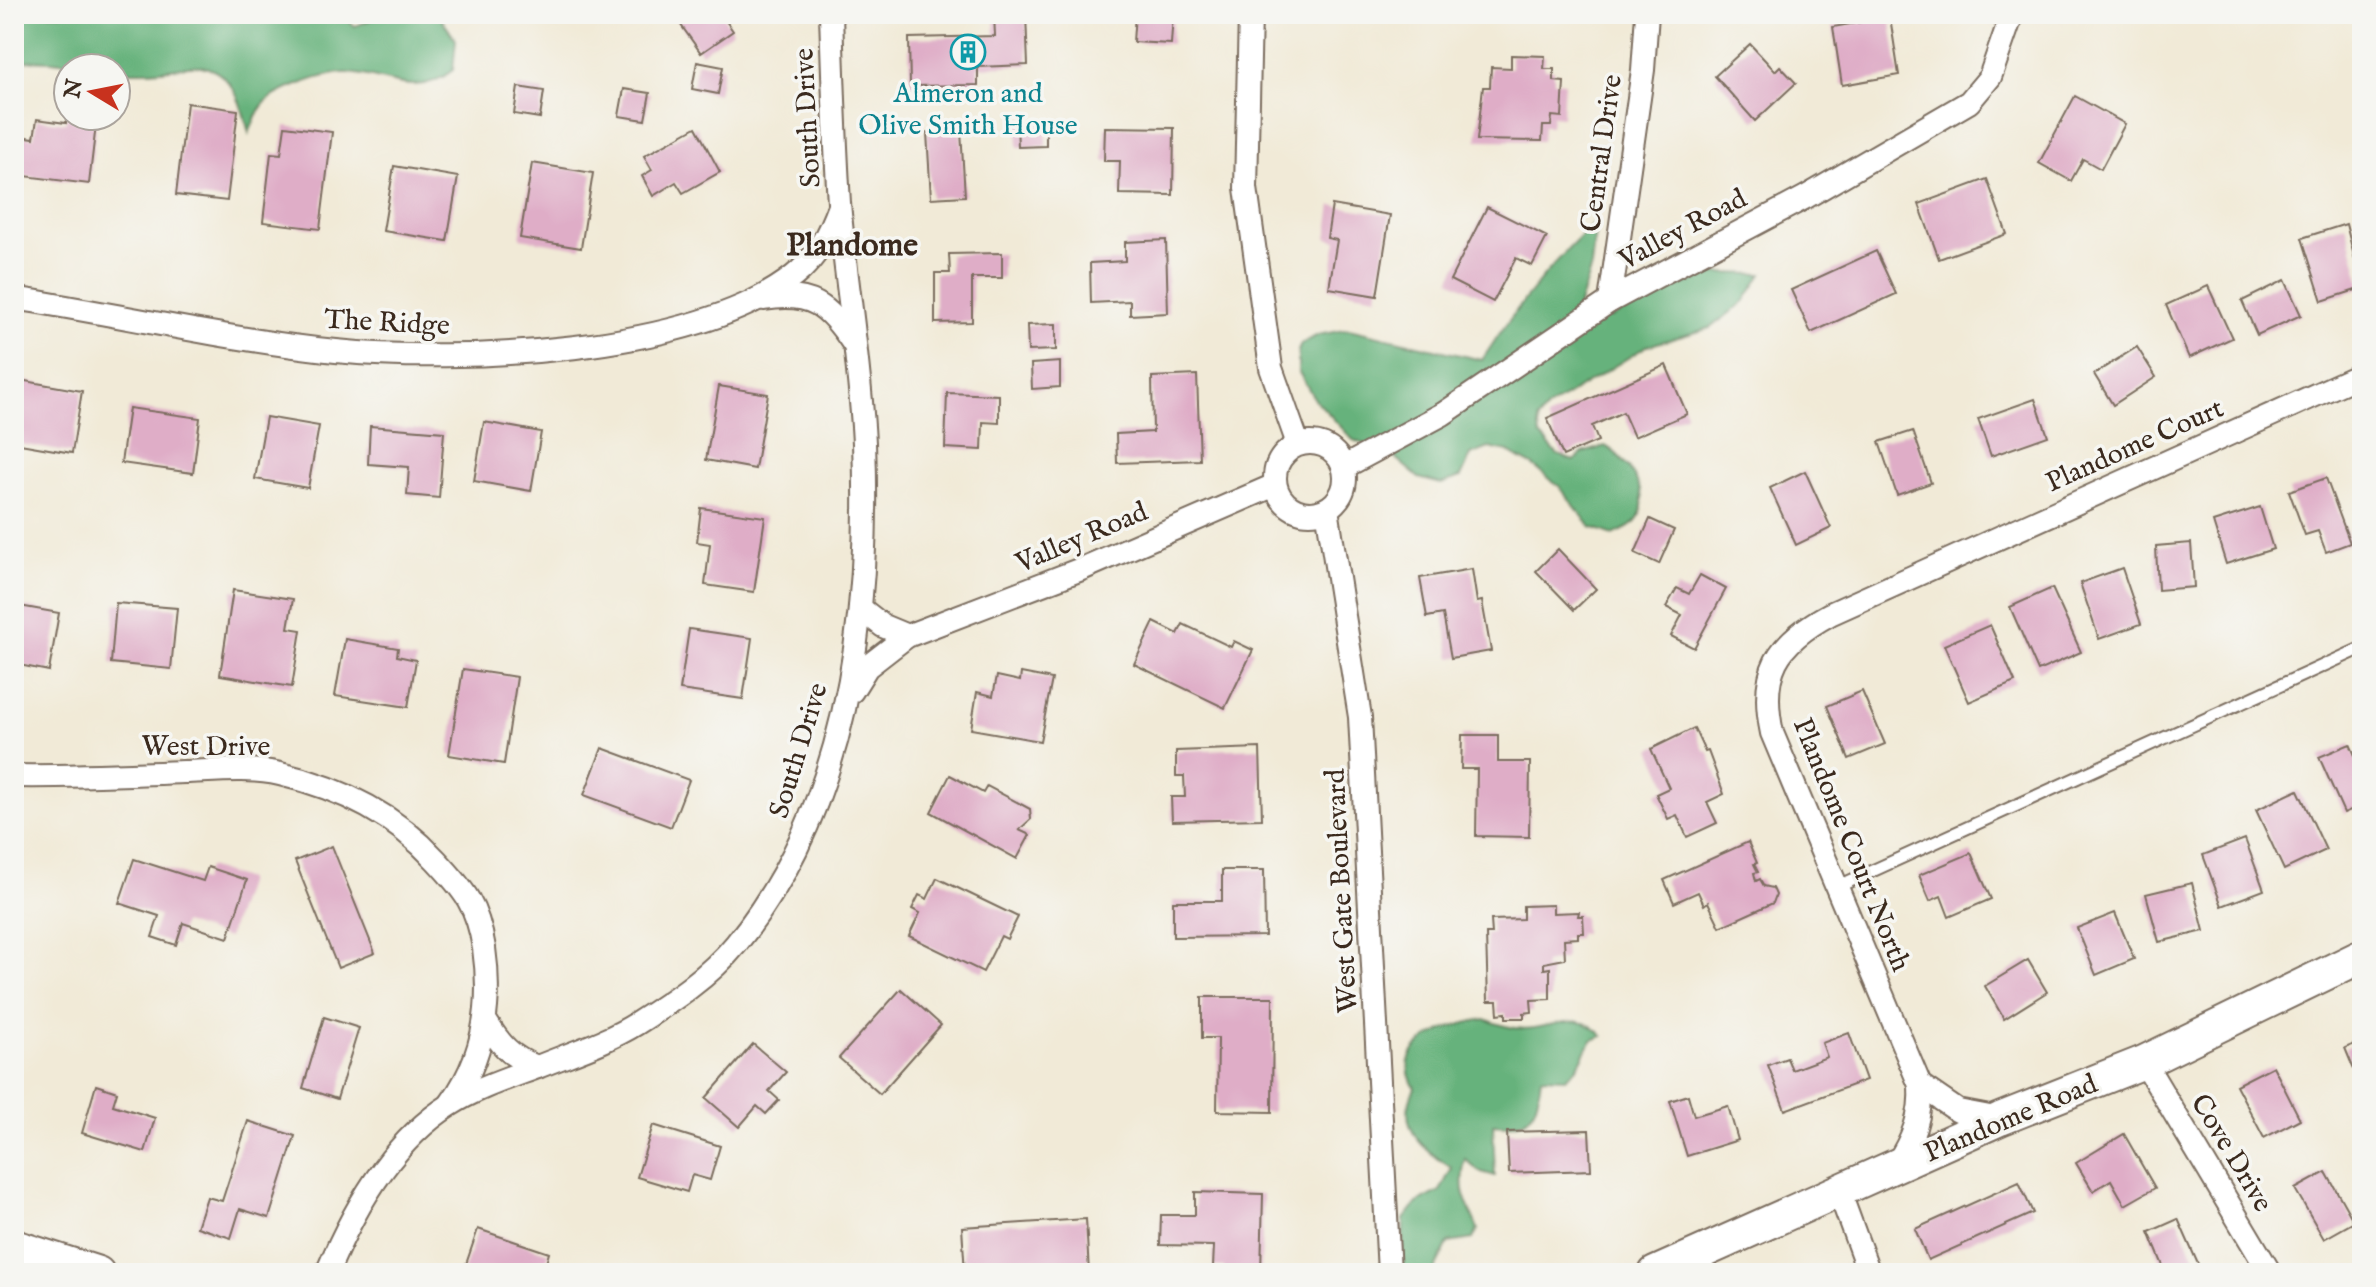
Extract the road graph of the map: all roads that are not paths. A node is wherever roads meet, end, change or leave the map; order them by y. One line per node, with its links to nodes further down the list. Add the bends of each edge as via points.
1 (831, 14): 5 (street, South Drive)
2 (1250, 14): 11 (street, via 1246,188 1271,368)
3 (1647, 14): 8 (street, Central Drive)
4 (2012, 14): 8 (street, Valley Road, via 1990,77 1969,102 1806,197)
5 (840, 203): 7 (street, The Ridge, via 826,238 807,264); 9 (street, South Drive)
6 (14, 298): 7 (street, The Ridge, via 338,351 490,355 649,335)
7 (755, 300): 9 (street, The Ridge, via 812,300 825,308)
8 (1610, 301): 12 (street, Valley Road, via 1443,414)
9 (856, 347): 16 (street, South Drive, via 864,444)
10 (2362, 374): 15 (street, Plandome Court)
11 (1298, 444): 12 (street, via 1331,449); 13 (street, via 1280,458)
12 (1344, 467): 14 (street, via 1343,491)
13 (1275, 485): 14 (street, via 1292,509); 17 (street, Valley Road, via 1084,568)
14 (1327, 509): 34 (street, West Gate Boulevard, via 1360,717)
15 (1931, 569): 21 (street, Plandome Court North, via 1802,628 1780,651 1768,679 1765,702 1772,733)
16 (860, 608): 17 (street); 19 (street, South Drive)
17 (907, 636): 19 (street, Valley Road, via 867,667)
18 (2362, 648): 21 (lane)
19 (846, 703): 25 (street, South Drive, via 807,827 779,884 735,946 688,990 627,1029)
20 (14, 776): 23 (street, West Drive, via 278,773 377,809 413,834 462,886 479,918 487,968)
21 (1837, 887): 26 (street, Plandome Court North)
22 (2362, 956): 24 (main road, Plandome Road)
23 (485, 1020): 25 (street, via 505,1050); 27 (street, West Drive, via 474,1064)
24 (2144, 1062): 28 (main road, Plandome Road); 37 (street, Cove Drive)
25 (537, 1067): 27 (street, South Drive)
26 (1920, 1085): 28 (street, via 1958,1111); 29 (street, Plandome Court North, via 1916,1126)
27 (451, 1103): 33 (street, South Drive, via 418,1129 386,1166)
28 (2000, 1119): 29 (main road, Plandome Road)
29 (1895, 1166): 30 (main road, Plandome Road)
30 (1839, 1191): 35 (main road, Plandome Road); 36 (street)
31 (14, 1246): 32 (main road)
32 (98, 1273)
33 (327, 1273)
34 (1389, 1273)
35 (1655, 1273)
36 (1869, 1273)
37 (2270, 1273)

